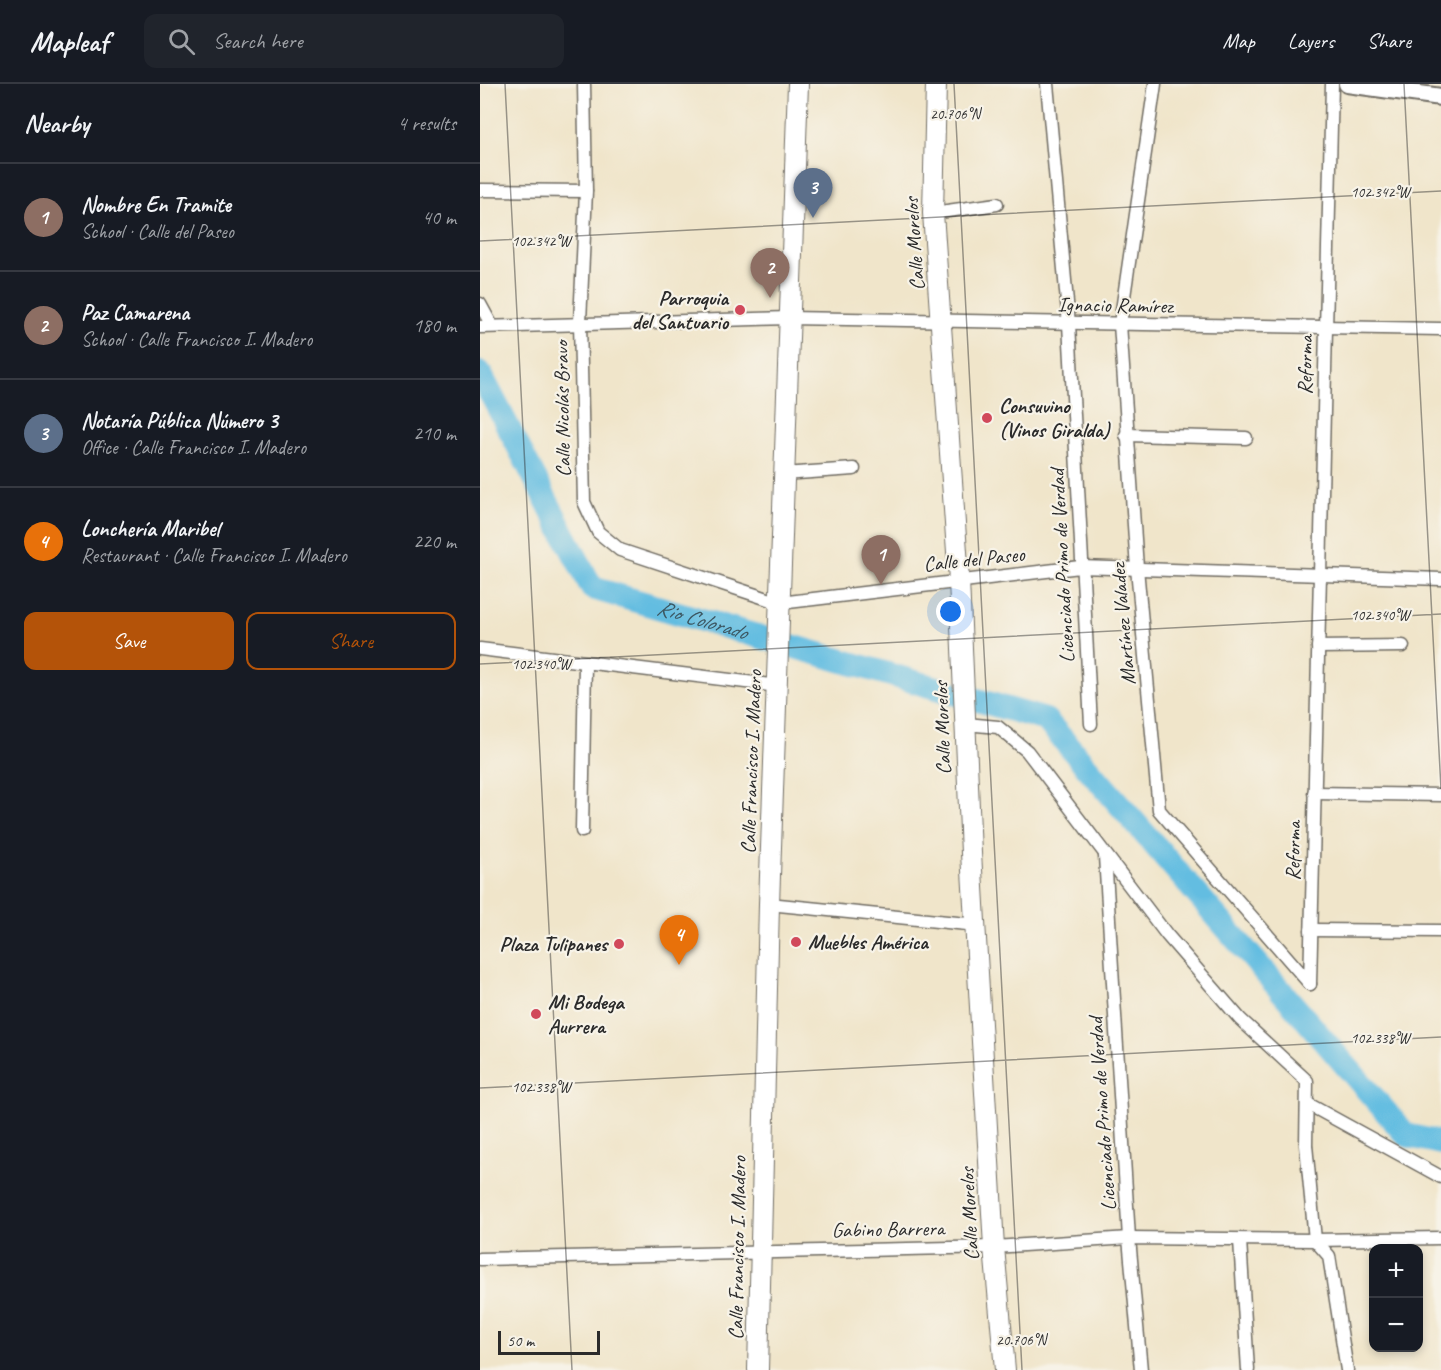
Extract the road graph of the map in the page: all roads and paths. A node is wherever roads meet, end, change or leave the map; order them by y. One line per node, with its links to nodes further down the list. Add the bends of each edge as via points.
1 (584, 84): 10 (street, Calle Nicolás Bravo)
2 (798, 84): 14 (main road, Calle Francisco I. Madero)
3 (936, 84): 12 (main road, Calle Morelos)
4 (1047, 84): 17 (street, Licenciado Primo de Verdad)
5 (1155, 84): 18 (street, Martínez Valadez)
6 (1332, 84): 20 (street, Reforma)
7 (1347, 84): 8 (main road)
8 (1441, 97)
9 (480, 190): 10 (street)
10 (586, 191): 15 (street, Calle Nicolás Bravo)
11 (997, 204): 12 (street)
12 (933, 213): 16 (main road, Calle Morelos)
13 (480, 303): 19 (street)
14 (788, 318): 15 (street, Ignacio Ramírez); 16 (street, Ignacio Ramírez); 25 (main road, Calle Francisco I. Madero)
15 (580, 322): 19 (street, Ignacio Ramírez); 31 (street, Calle Nicolás Bravo, via 584,502 598,532 620,550)
16 (943, 322): 17 (street, Ignacio Ramírez); 30 (main road, Calle Morelos)
17 (1069, 324): 18 (street, Ignacio Ramírez); 26 (street, Licenciado Primo de Verdad)
18 (1120, 324): 20 (street, Ignacio Ramírez); 22 (street, Martínez Valadez)
19 (486, 326)
20 (1326, 327): 21 (street, Ignacio Ramírez); 28 (street, Reforma)
21 (1441, 329)
22 (1126, 435): 23 (street); 27 (street, Martínez Valadez)
23 (1246, 438)
24 (854, 469): 25 (street)
25 (783, 474): 31 (main road, Calle Francisco I. Madero)
26 (1080, 567): 27 (street, Calle del Paseo); 30 (street, Calle del Paseo); 38 (street, Licenciado Primo de Verdad)
27 (1137, 568): 28 (street, Calle del Paseo); 47 (street, Martínez Valadez, via 1159,810)
28 (1320, 577): 29 (street, Calle del Paseo); 33 (street, Reforma)
29 (1441, 579)
30 (959, 580): 31 (street, Calle del Paseo); 37 (main road, Calle Morelos)
31 (780, 603): 36 (main road, Calle Francisco I. Madero)
32 (1403, 646): 33 (street)
33 (1318, 647): 39 (street, Reforma)
34 (480, 649): 35 (street)
35 (585, 664): 36 (street); 41 (street)
36 (778, 682): 43 (main road, Calle Francisco I. Madero)
37 (965, 715): 42 (street, via 998,727 1027,751); 44 (main road, Calle Morelos)
38 (1091, 724)
39 (1314, 793): 40 (street); 45 (street, Reforma)
40 (1441, 795)
41 (582, 831)
42 (1105, 855): 48 (street, via 1167,935 1240,1018 1307,1081); 50 (street, Licenciado Primo de Verdad)
43 (769, 904): 44 (street); 55 (main road, Calle Francisco I. Madero)
44 (977, 926): 54 (main road, Calle Morelos)
45 (1311, 930): 46 (street); 47 (street, Reforma)
46 (1441, 931)
47 (1310, 984)
48 (1308, 1104): 49 (street); 53 (street, via 1306,1145)
49 (1441, 1177)
50 (1130, 1238): 52 (street, Gabino Barrera); 54 (street, Gabino Barrera); 59 (street, Licenciado Primo de Verdad)
51 (1441, 1238): 53 (street, Gabino Barrera)
52 (1240, 1240): 53 (street, Gabino Barrera); 60 (street)
53 (1315, 1240): 61 (street, via 1329,1256)
54 (994, 1247): 55 (street, Gabino Barrera); 58 (main road, Calle Morelos)
55 (761, 1252): 56 (street, Gabino Barrera); 57 (main road, Calle Francisco I. Madero)
56 (480, 1259)
57 (758, 1370)
58 (1005, 1370)
59 (1141, 1370)
60 (1248, 1370)
61 (1347, 1370)

